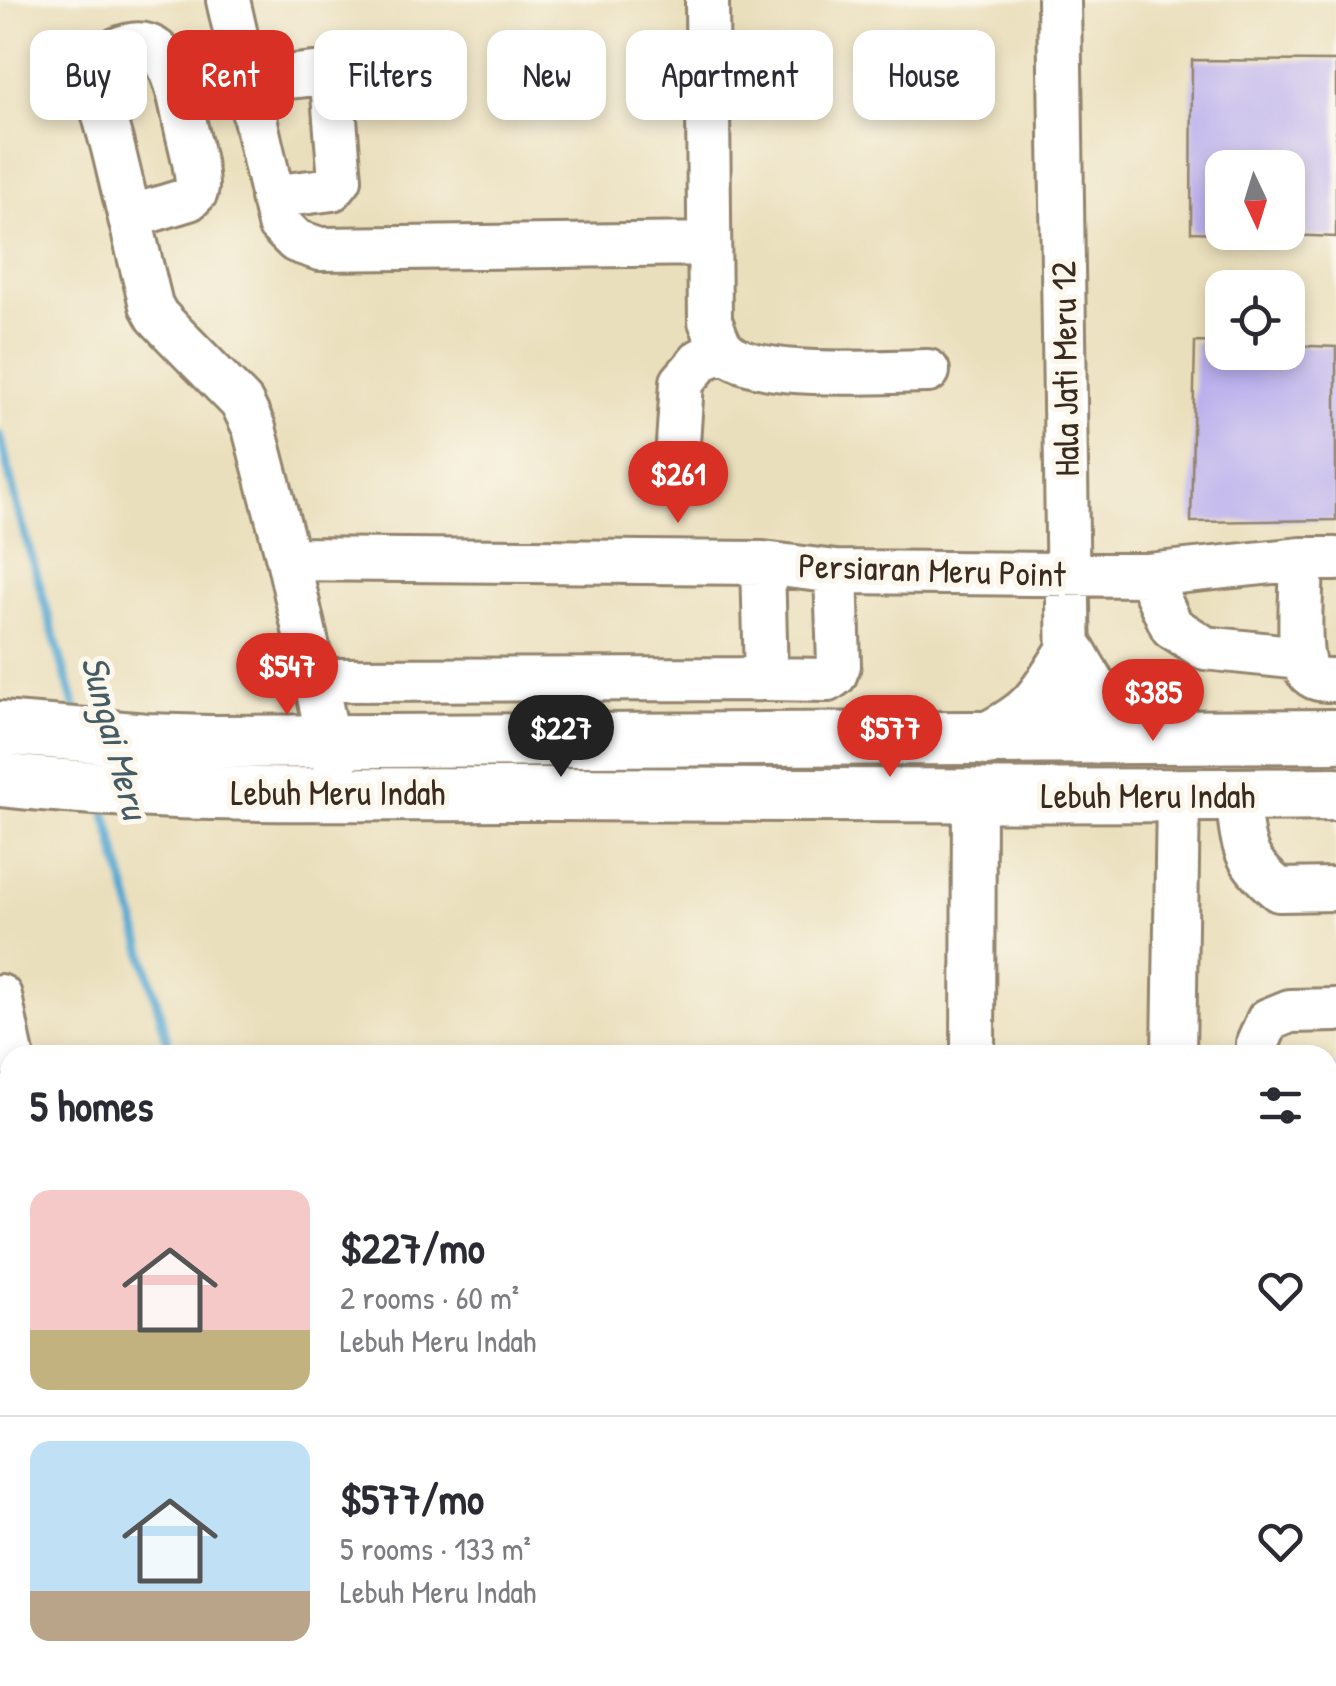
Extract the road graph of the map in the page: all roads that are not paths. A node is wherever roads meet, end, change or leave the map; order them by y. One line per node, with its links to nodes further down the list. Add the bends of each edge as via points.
1 (228, 0): 4 (street)
2 (707, 0): 9 (street)
3 (1059, 0): 17 (street, Hala Jati Meru 12)
4 (235, 30)
5 (294, 76): 7 (street, via 327,76 332,83 340,179 332,190)
6 (255, 120): 7 (street)
7 (272, 197): 9 (street, via 286,234 320,249)
8 (130, 217): 13 (street, via 157,316 242,404 254,428)
9 (708, 244): 10 (street, via 710,321)
10 (724, 350): 11 (street, via 748,364 788,371); 12 (street, via 700,360 682,382)
11 (928, 371)
12 (677, 460)
13 (288, 558): 15 (street, Persiaran Meru Point); 21 (street)
14 (1319, 559): 18 (street, Persiaran Meru Point); 20 (street)
15 (763, 563): 16 (street, Persiaran Meru Point); 22 (street)
16 (836, 572): 17 (street, Persiaran Meru Point); 22 (street, via 836,674 828,680)
17 (1068, 574): 18 (street, Persiaran Meru Point); 19 (street, Hala Jati Meru 12)
18 (1148, 575): 20 (street, via 1172,627 1205,648)
19 (1071, 654): 25 (street, Hala Jati Meru 12); 26 (main road, via 1035,708); 27 (main road, via 1109,712)
20 (1319, 669)
21 (315, 680): 22 (street); 28 (street)
22 (766, 680)
23 (0, 728): 29 (main road, Lebuh Meru Indah, via 84,736)
24 (1336, 736): 27 (main road, Lebuh Meru Indah)
25 (1070, 737): 26 (main road, Lebuh Meru Indah); 27 (main road, Lebuh Meru Indah); 33 (main road, via 1060,760 1035,776); 35 (main road, via 1097,771)
26 (986, 738): 28 (main road, Lebuh Meru Indah)
27 (1148, 738)
28 (329, 740): 29 (main road, Lebuh Meru Indah); 31 (street)
29 (210, 767): 30 (main road, Lebuh Meru Indah, via 122,790); 31 (main road, Lebuh Meru Indah)
30 (0, 780)
31 (341, 793): 33 (main road, Lebuh Meru Indah)
32 (1336, 794): 35 (main road, Lebuh Meru Indah)
33 (858, 796): 34 (main road, Lebuh Meru Indah)
34 (974, 796): 35 (main road, Lebuh Meru Indah); 40 (street)
35 (1203, 796): 36 (street, via 1256,871 1279,890); 41 (street)
36 (1336, 889)
37 (0, 996): 39 (street)
38 (1336, 1010): 42 (street, via 1290,1011 1268,1020)
39 (10, 1045)
40 (973, 1045)
41 (1175, 1045)
42 (1258, 1045)

